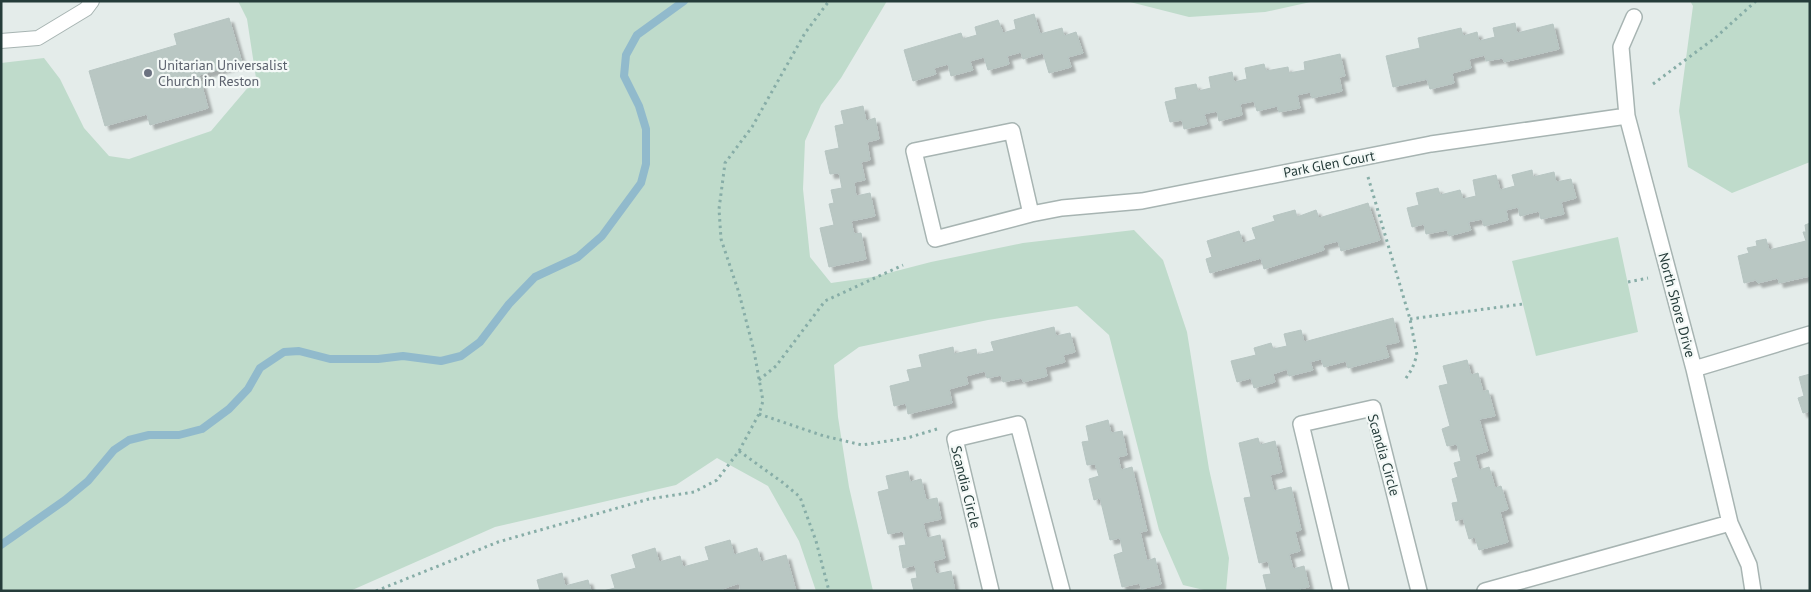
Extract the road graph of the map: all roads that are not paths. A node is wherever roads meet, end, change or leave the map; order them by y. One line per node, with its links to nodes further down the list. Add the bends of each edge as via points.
1 (92, 1): 3 (lane, via 86,9 38,38)
2 (1634, 17): 4 (street, North Shore Drive, via 1621,47)
3 (1, 42)
4 (1627, 116): 5 (street, Park Glen Court, via 1431,144 1142,201); 7 (street, North Shore Drive)
5 (1031, 214): 5 (street, Park Glen Court, via 935,239 914,151 1012,130)
6 (1810, 334): 7 (street)
7 (1694, 370): 8 (street, North Shore Drive)
8 (1730, 523): 9 (street); 15 (street, North Shore Drive, via 1749,564)
9 (1522, 586): 14 (street)
10 (991, 591): 11 (street, Scandia Circle, via 955,439 1018,424)
11 (1062, 591)
12 (1341, 591): 13 (street, Scandia Circle, via 1301,424 1373,408)
13 (1419, 591)
14 (1485, 591)
15 (1753, 591)

